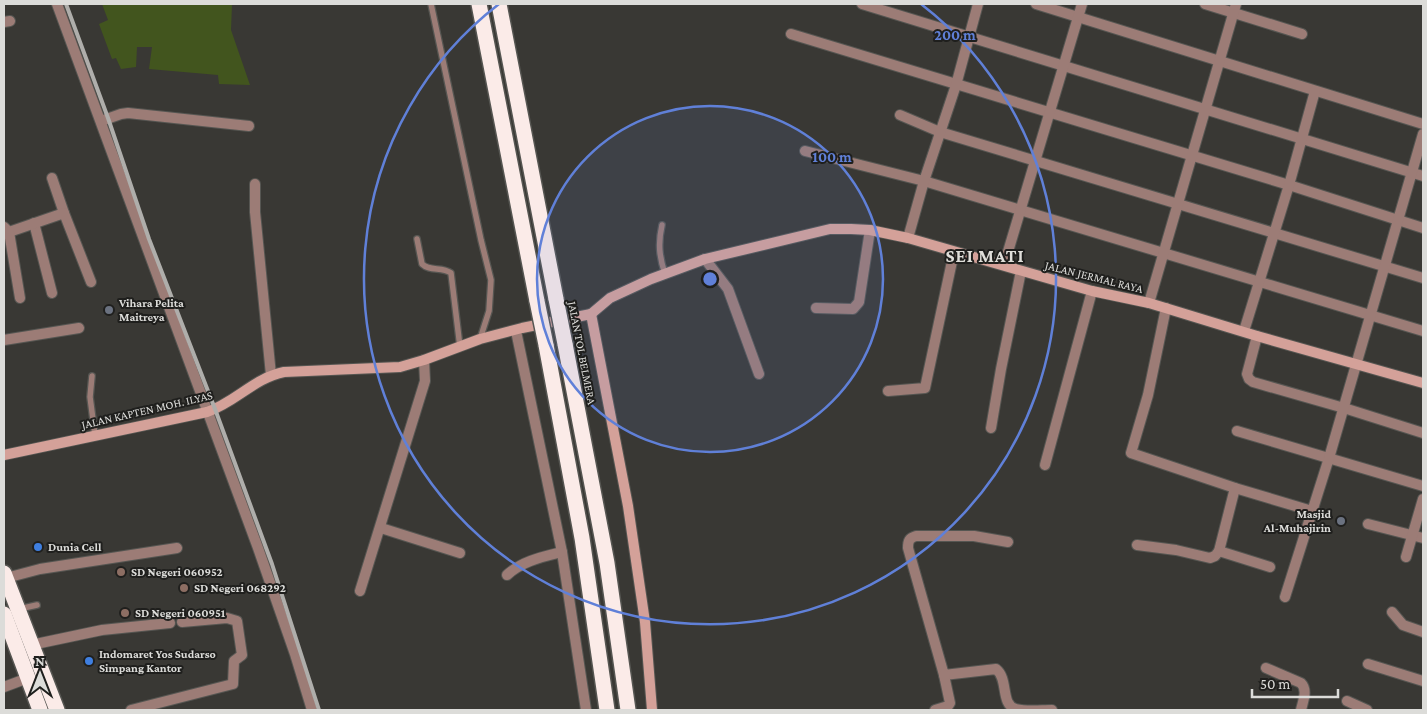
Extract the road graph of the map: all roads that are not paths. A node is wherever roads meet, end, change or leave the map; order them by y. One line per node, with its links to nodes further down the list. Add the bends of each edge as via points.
1 (57, 4): 22 (street)
2 (431, 4): 73 (lane, via 491,280 489,311)
3 (479, 4): 131 (highway, bridge, via 582,538)
4 (499, 4): 132 (highway, JALAN TOL BELMERA, bridge, via 607,563)
5 (862, 4): 14 (street)
6 (978, 4): 14 (street)
7 (1036, 4): 11 (street)
8 (1082, 4): 11 (street)
9 (1205, 4): 10 (street)
10 (1234, 8): 13 (street); 15 (street)
11 (1078, 17): 15 (street); 16 (street)
12 (792, 34): 17 (street)
13 (1302, 34)
14 (970, 36): 16 (street); 17 (street)
15 (1219, 61): 18 (street); 19 (street)
16 (1064, 65): 19 (street); 20 (street)
17 (956, 84): 20 (street); 25 (street)
18 (1315, 91): 23 (street); 27 (street)
19 (1206, 108): 27 (street); 29 (street)
20 (1050, 113): 29 (street); 30 (street)
21 (900, 115): 25 (street)
22 (101, 120): 24 (street, via 128,113); 83 (street)
23 (1423, 124)
24 (249, 126)
25 (940, 132): 30 (street); 34 (street)
26 (1423, 134): 31 (street)
27 (1301, 138): 31 (street); 36 (street)
28 (805, 151): 34 (street)
29 (1192, 156): 36 (street); 37 (street)
30 (1035, 161): 37 (street); 38 (street)
31 (1412, 172): 32 (street); 40 (street)
32 (1423, 176)
33 (52, 178): 39 (street)
34 (924, 181): 38 (street); 48 (street)
35 (255, 184): 78 (street)
36 (1289, 185): 40 (street); 46 (street)
37 (1178, 204): 46 (street); 50 (street)
38 (1021, 210): 50 (street); 52 (street)
39 (64, 213): 41 (street); 58 (street)
40 (1398, 220): 43 (street); 53 (street)
41 (34, 223): 44 (street); 60 (street)
42 (662, 225): 55 (lane, via 659,242)
43 (1423, 228)
44 (6, 230): 61 (street)
45 (870, 230): 48 (street, JALAN JERMAL RAYA); 51 (street, JALAN JERMAL RAYA, via 830,229); 63 (street, via 857,306 853,309)
46 (1274, 233): 53 (street); 57 (street)
47 (417, 238): 74 (lane, via 422,264 429,269 448,270 453,278)
48 (908, 238): 49 (street, JALAN JERMAL RAYA)
49 (954, 252): 52 (street, JALAN JERMAL RAYA); 81 (street, via 925,388)
50 (1164, 253): 57 (street); 62 (street)
51 (705, 259): 55 (street, JALAN JERMAL RAYA); 77 (street, via 728,290)
52 (1004, 265): 54 (street, JALAN JERMAL RAYA)
53 (1385, 266): 56 (street); 66 (street)
54 (1021, 271): 59 (street, JALAN JERMAL RAYA); 84 (street)
55 (665, 274): 65 (street, JALAN JERMAL RAYA, via 610,298)
56 (1423, 278)
57 (1259, 281): 66 (street); 69 (street)
58 (91, 282)
59 (1092, 291): 62 (street, JALAN JERMAL RAYA); 90 (street)
60 (52, 293)
61 (20, 298)
62 (1149, 303): 64 (street, JALAN JERMAL RAYA)
63 (816, 308)
64 (1166, 308): 69 (street, JALAN JERMAL RAYA); 92 (street, via 1148,395 1131,453)
65 (591, 314): 68 (street, JALAN KAPTEN MOH. ILYAS); 133 (street, via 628,506 645,622)
66 (1370, 315): 70 (street); 76 (street)
67 (79, 328): 72 (street)
68 (519, 329): 73 (street, JALAN KAPTEN MOH. ILYAS); 103 (street)
69 (1244, 331): 71 (street, JALAN JERMAL RAYA)
70 (1423, 331)
71 (1257, 336): 76 (street, JALAN JERMAL RAYA); 82 (street, via 1247,374 1253,382)
72 (4, 340)
73 (480, 340): 74 (street, JALAN KAPTEN MOH. ILYAS)
74 (460, 346): 75 (street, JALAN KAPTEN MOH. ILYAS)
75 (424, 360): 78 (street, JALAN KAPTEN MOH. ILYAS, via 400,367); 96 (street, via 425,381)
76 (1356, 363): 80 (street, JALAN JERMAL RAYA); 82 (street)
77 (759, 374)
78 (271, 375): 83 (street, JALAN KAPTEN MOH. ILYAS)
79 (92, 376): 87 (lane, via 90,396)
80 (1423, 383)
81 (888, 391)
82 (1344, 408): 86 (street); 89 (street)
83 (207, 412): 87 (street, JALAN KAPTEN MOH. ILYAS); 129 (street, via 289,636)
84 (991, 428)
85 (1237, 431): 89 (street)
86 (1423, 433)
87 (94, 435): 88 (street, JALAN KAPTEN MOH. ILYAS)
88 (4, 455)
89 (1329, 458): 91 (street); 94 (street)
90 (1046, 465)
91 (1423, 486)
92 (1235, 488): 94 (street); 102 (street)
93 (1423, 499): 97 (street)
94 (1312, 511): 110 (street)
95 (1368, 524): 97 (street)
96 (381, 528): 104 (street); 109 (street)
97 (1412, 535): 98 (street); 105 (street)
98 (1423, 538)
99 (1008, 542): 121 (street, via 974,536 934,535 916,536 908,541)
100 (1137, 545): 102 (street, via 1210,558)
101 (177, 548): 108 (street)
102 (1219, 551): 106 (street)
103 (562, 552): 107 (street, via 529,561); 130 (street)
104 (460, 553)
105 (1406, 557)
106 (1270, 567)
107 (507, 575)
108 (5, 576): 112 (highway)
109 (360, 591)
110 (1285, 597)
111 (37, 605): 112 (lane)
112 (18, 610): 118 (highway)
113 (1392, 612): 117 (street, via 1403,625)
114 (4, 614): 122 (highway)
115 (182, 622): 128 (street, via 227,618 237,621 242,655 234,661 233,684)
116 (170, 623): 118 (street, via 102,630)
117 (1423, 632)
118 (31, 645): 127 (highway)
119 (1368, 664): 123 (street)
120 (1266, 668): 136 (street, via 1302,683 1305,691)
121 (944, 675): 134 (street, via 950,702 948,706); 135 (street, via 996,669 1003,676 1011,707)
122 (28, 678): 124 (street); 126 (highway)
123 (1423, 681)
124 (4, 687)
125 (1347, 701): 137 (street)
126 (40, 710)
127 (57, 710)
128 (131, 710)
129 (312, 710)
130 (586, 710)
131 (607, 710)
132 (628, 710)
133 (652, 710)
134 (935, 710)
135 (1052, 710)
136 (1301, 710)
137 (1367, 710)

